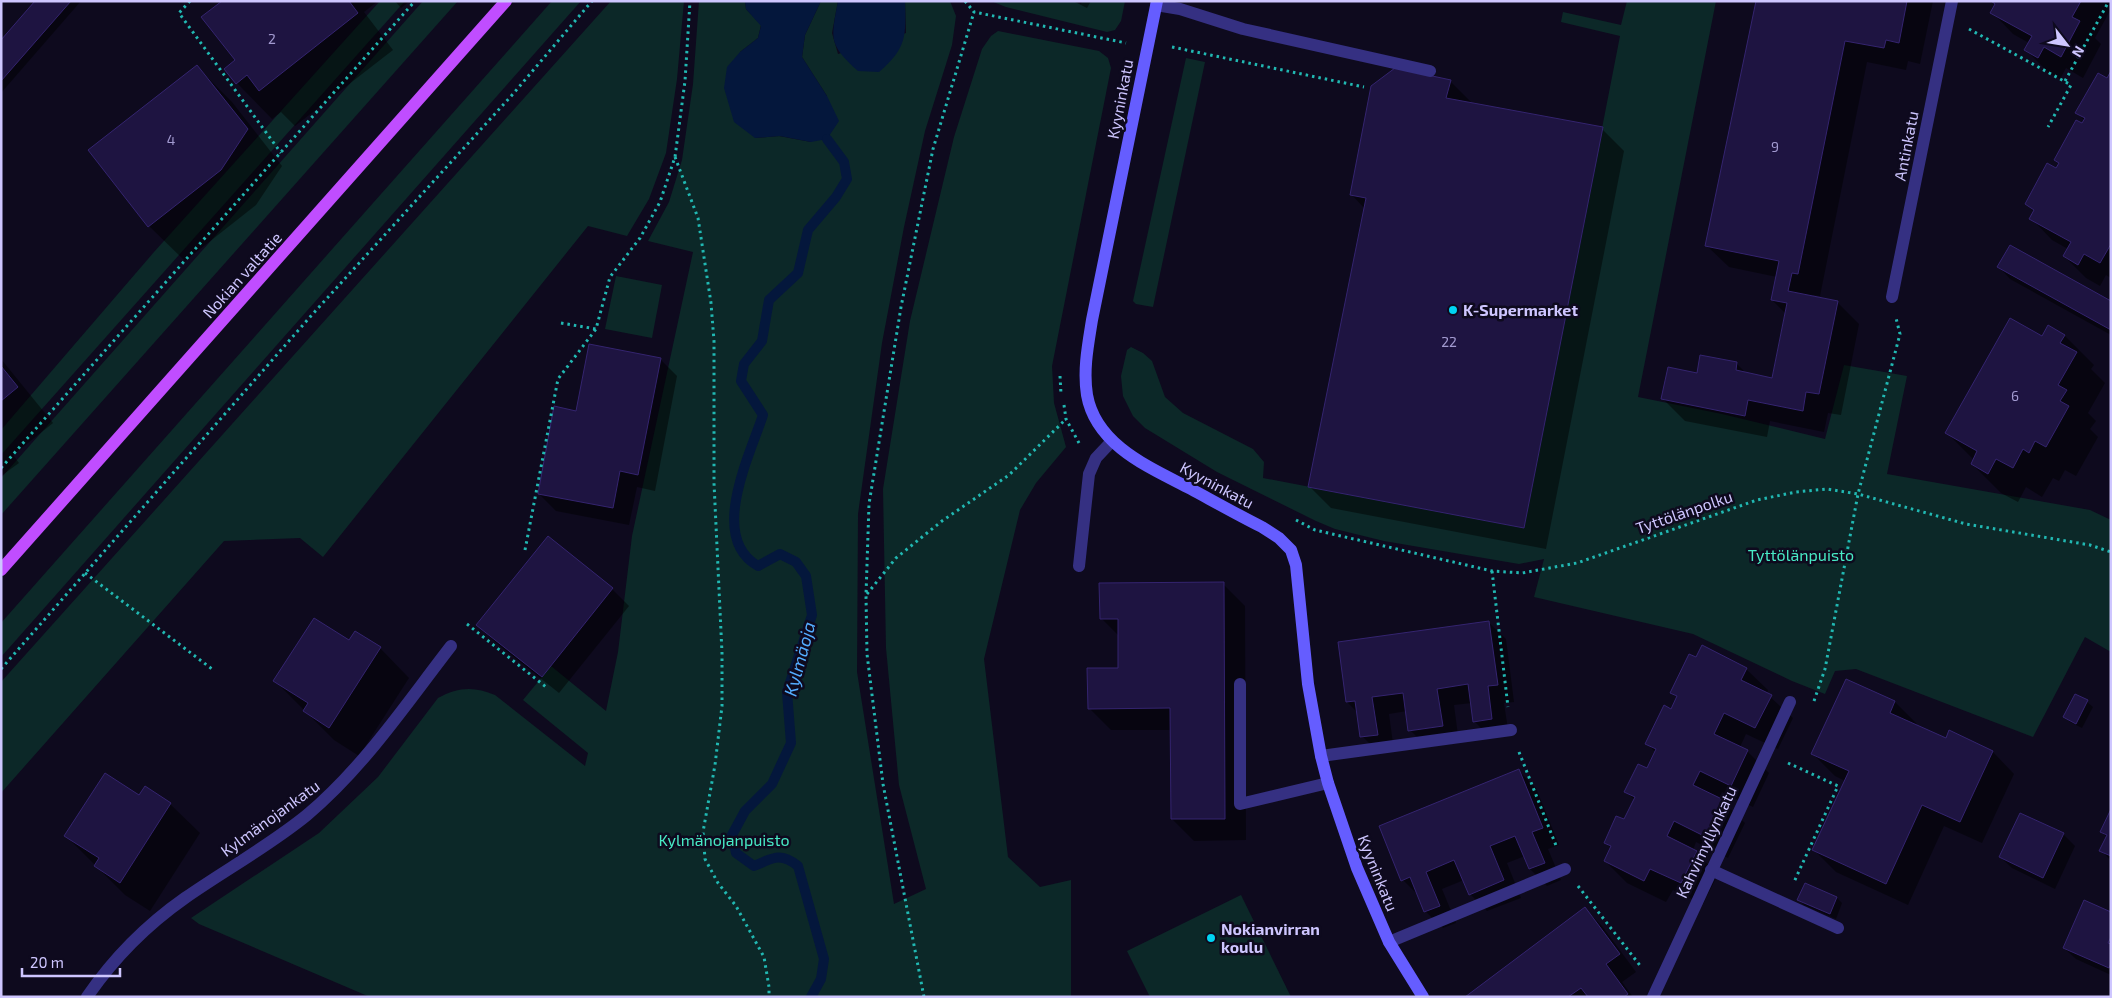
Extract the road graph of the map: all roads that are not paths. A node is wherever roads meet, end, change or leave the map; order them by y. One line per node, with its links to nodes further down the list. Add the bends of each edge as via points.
1 (506, 1): 8 (main road, Nokian valtatie)
2 (1952, 1): 5 (street, Antinkatu)
3 (1156, 3): 4 (street, via 1243,29); 6 (street, Kyyninkatu, via 1084,369 1088,397 1099,424)
4 (1430, 71)
5 (1892, 297)
6 (1112, 441): 7 (street, via 1096,458 1089,474); 13 (street, Kyyninkatu, via 1137,461 1262,527 1291,550 1299,578 1308,684)
7 (1079, 566)
8 (1, 570)
9 (451, 646): 20 (street, Kylmänojankatu, via 383,734 334,790 305,816 159,919 121,955)
10 (1240, 684): 14 (street, via 1240,804)
11 (1790, 702): 16 (street, Kahvimyllynkatu)
12 (1511, 730): 13 (street)
13 (1321, 756): 14 (street, Kyyninkatu)
14 (1328, 783): 18 (street, Kyyninkatu, via 1357,868)
15 (1565, 869): 18 (street)
16 (1711, 870): 17 (street); 19 (street, Kahvimyllynkatu)
17 (1838, 928)
18 (1389, 942): 21 (street, Kyyninkatu)
19 (1655, 992)
20 (87, 997)
21 (1422, 997)

